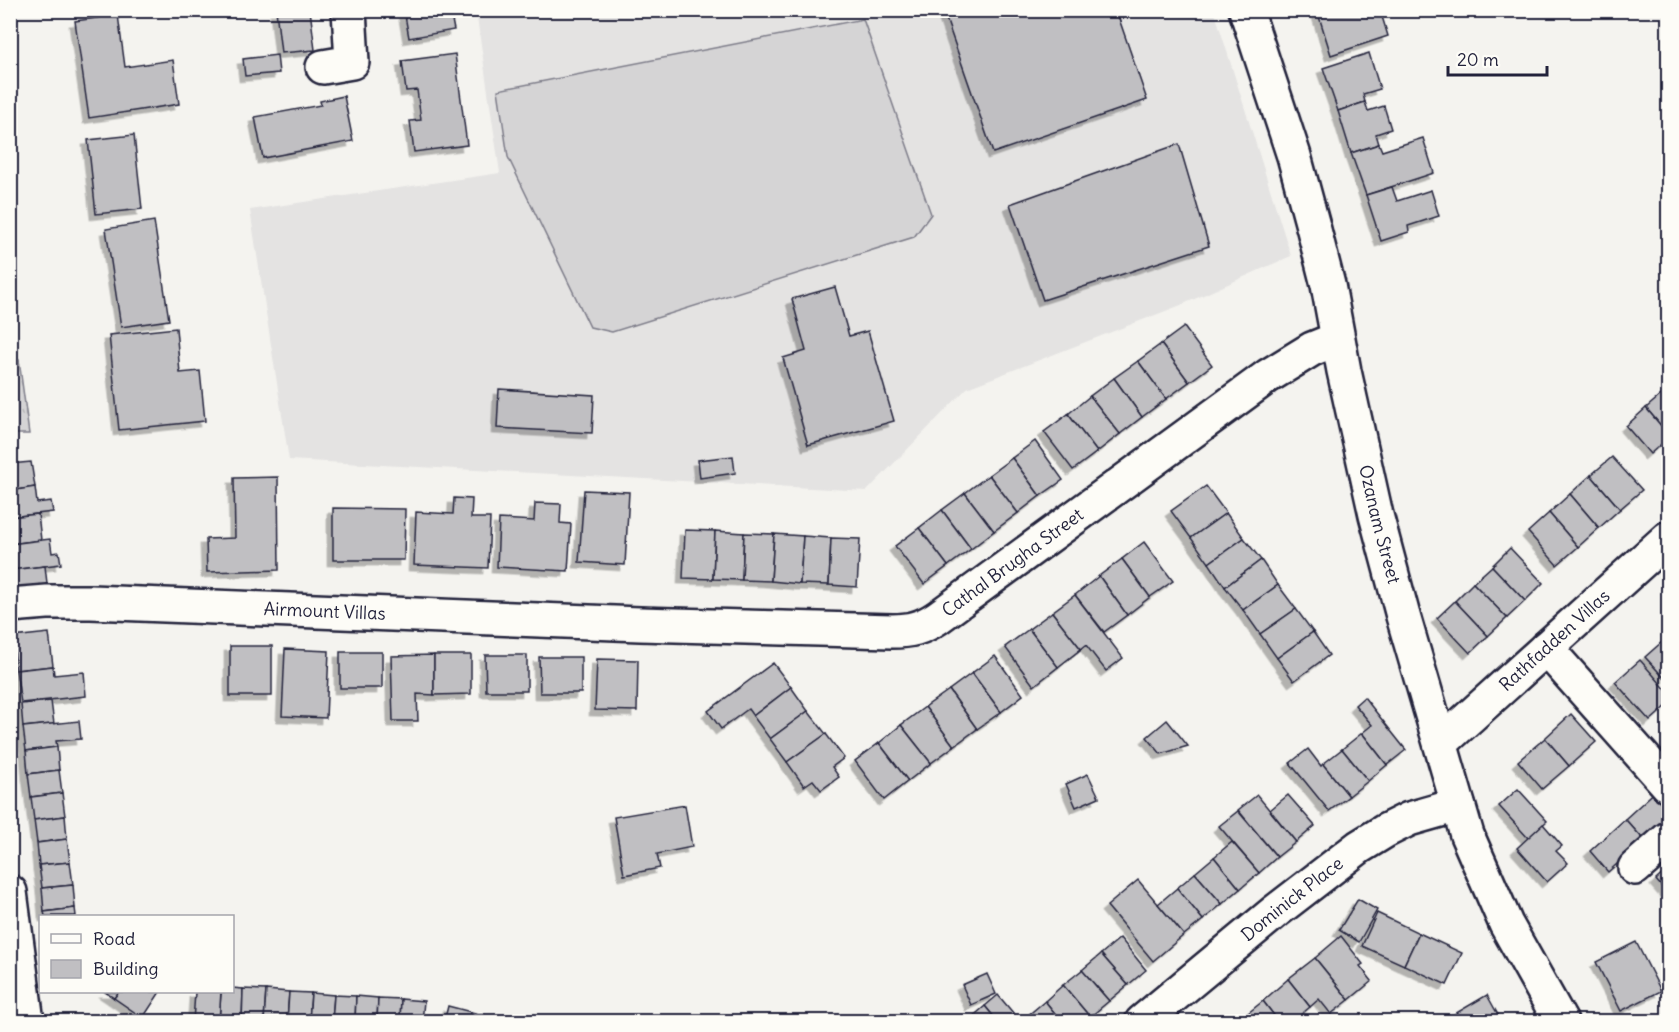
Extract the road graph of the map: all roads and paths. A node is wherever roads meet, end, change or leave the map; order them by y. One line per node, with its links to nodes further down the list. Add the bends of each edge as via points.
1 (349, 10): 3 (street, via 352,62)
2 (1246, 10): 4 (street, Ozanam Street, via 1299,177 1328,285)
3 (322, 67)
4 (1337, 339): 7 (street, Cathal Brugha Street, via 1268,376 922,628 892,631); 9 (street, Ozanam Street, via 1379,526)
5 (1668, 538): 8 (street, Rathfadden Villas)
6 (10, 605): 7 (street, Airmount Villas, via 91,602)
7 (640, 624)
8 (1546, 648): 9 (street, Rathfadden Villas); 10 (street)
9 (1441, 743): 11 (street, Ozanam Street)
10 (1668, 785)
11 (1458, 805): 16 (street, Dominick Place, via 1409,819 1359,847); 17 (street, Ozanam Street, via 1492,895)
12 (1668, 840): 13 (street)
13 (1635, 868)
14 (10, 892): 15 (street)
15 (27, 1022)
16 (1142, 1022)
17 (1561, 1022)

